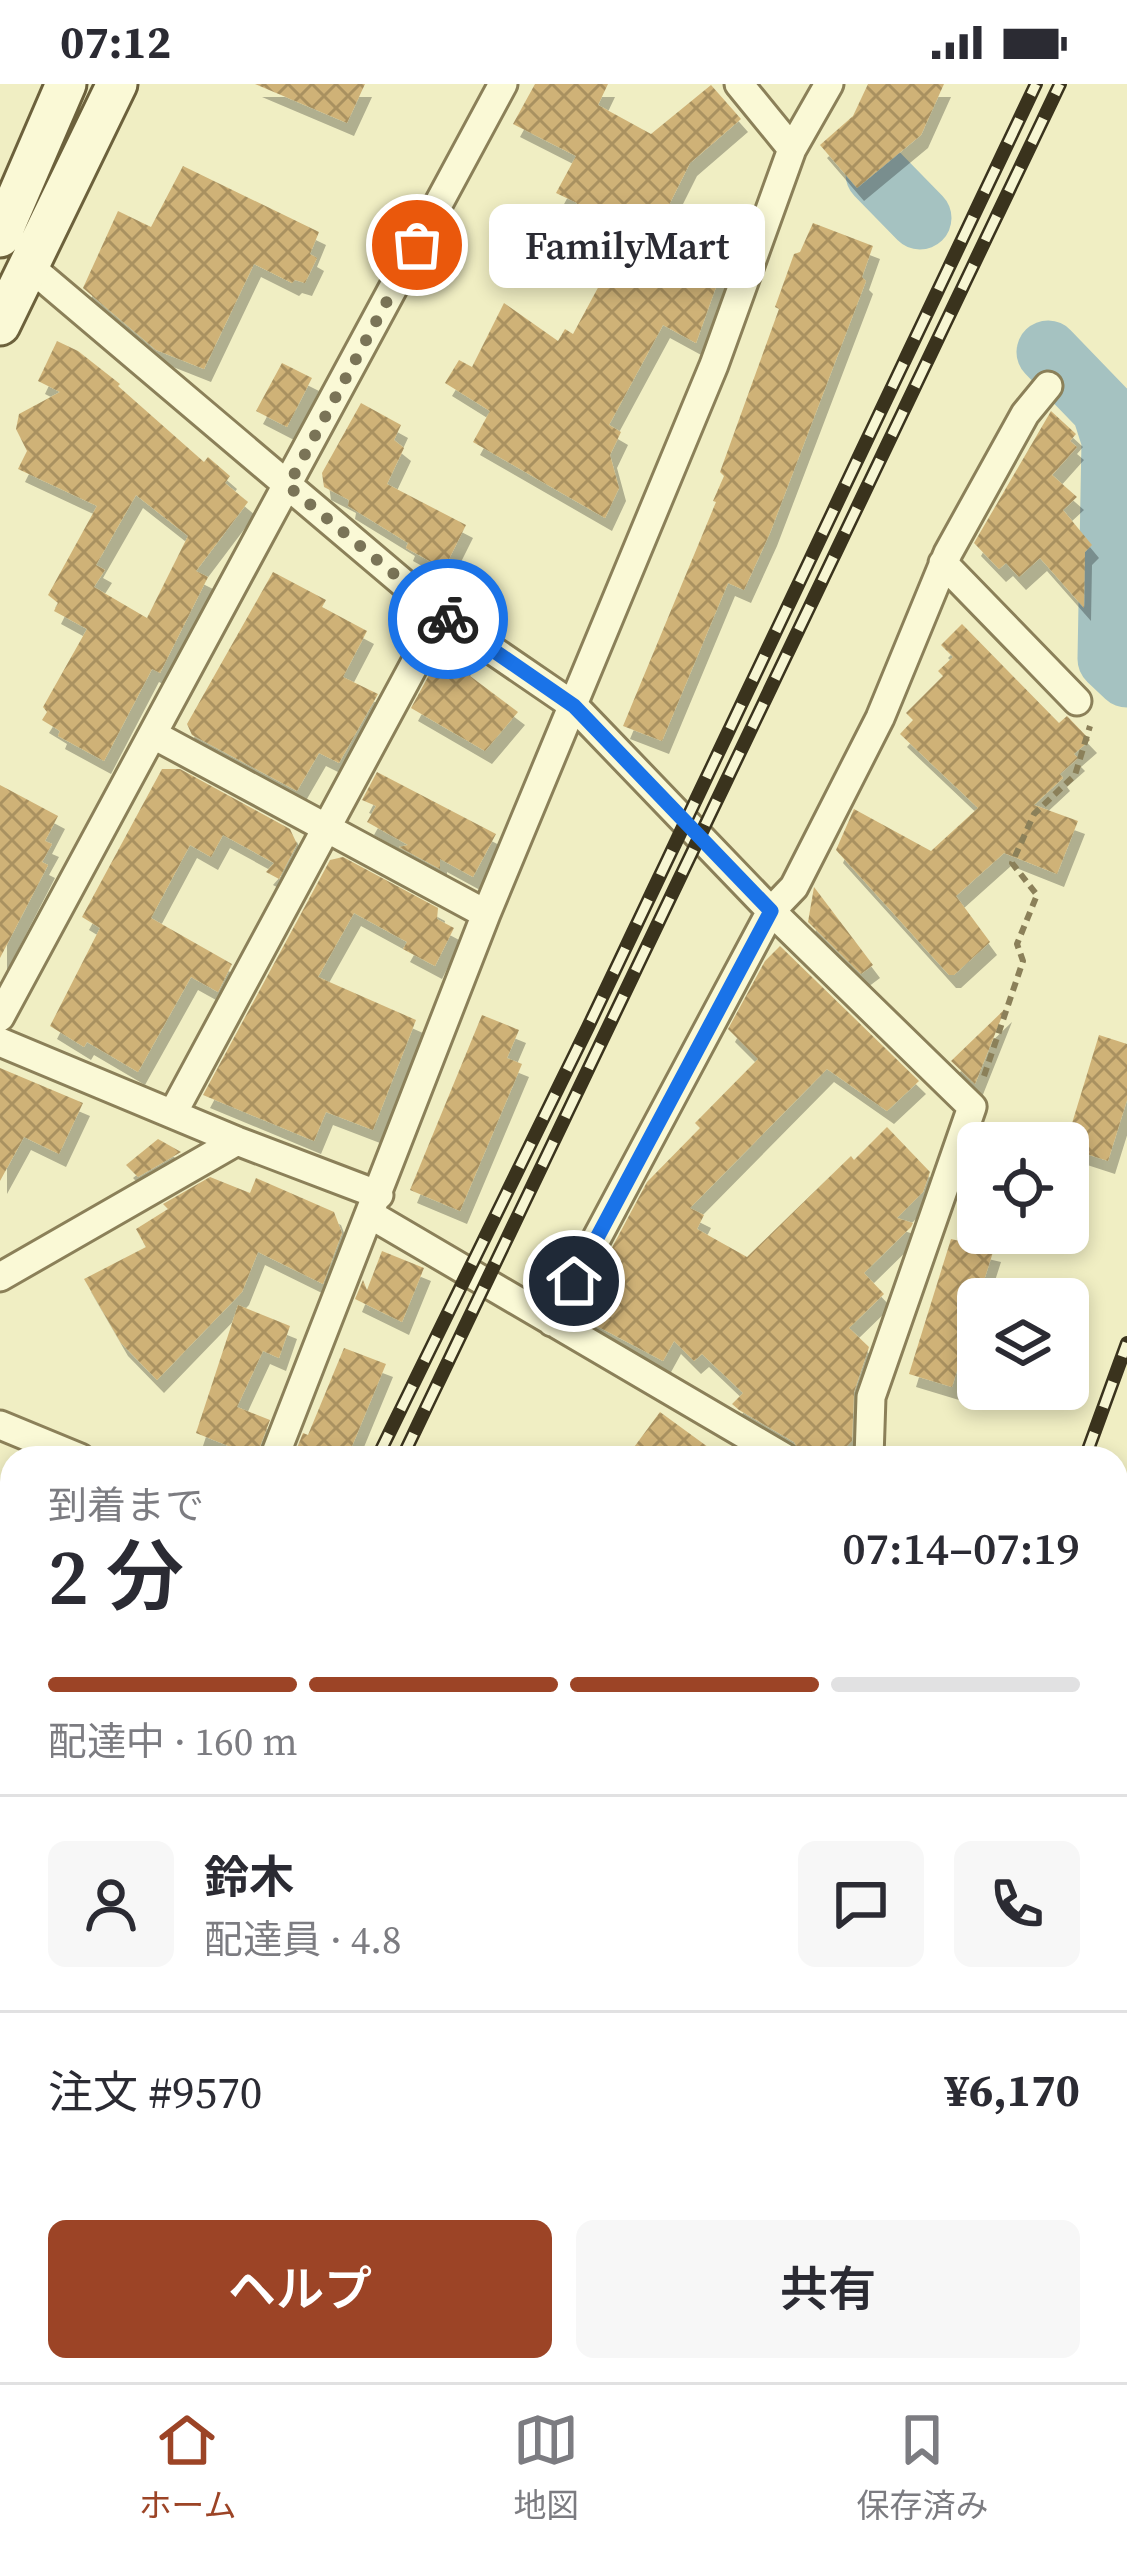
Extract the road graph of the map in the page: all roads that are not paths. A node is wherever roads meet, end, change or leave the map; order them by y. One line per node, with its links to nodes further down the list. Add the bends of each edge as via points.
1 (66, 84): 7 (main road)
2 (117, 84): 7 (main road)
3 (503, 84): 10 (street)
4 (739, 84): 6 (street)
5 (829, 84): 6 (street)
6 (792, 149): 14 (street, via 714,365)
7 (10, 247): 8 (main road); 10 (street)
8 (0, 325)
9 (1048, 386): 11 (street)
10 (288, 486): 12 (street); 15 (street)
11 (943, 563): 13 (street); 17 (street, via 880,718 794,887)
12 (441, 615): 14 (street); 16 (street)
13 (1077, 700)
14 (574, 706): 17 (street); 18 (street)
15 (154, 735): 16 (street); 19 (street)
16 (326, 826): 18 (street); 21 (street)
17 (771, 911): 25 (street); 30 (street, via 972,1107 871,1396)
18 (486, 914): 23 (street)
19 (0, 1017)
20 (0, 1042): 21 (street)
21 (173, 1113): 22 (street)
22 (237, 1142): 23 (street); 24 (street)
23 (375, 1205): 25 (street); 28 (street)
24 (0, 1277)
25 (552, 1322): 29 (street)
26 (0, 1425): 27 (street)
27 (51, 1446)
28 (279, 1446)
29 (764, 1446)
30 (869, 1446)

